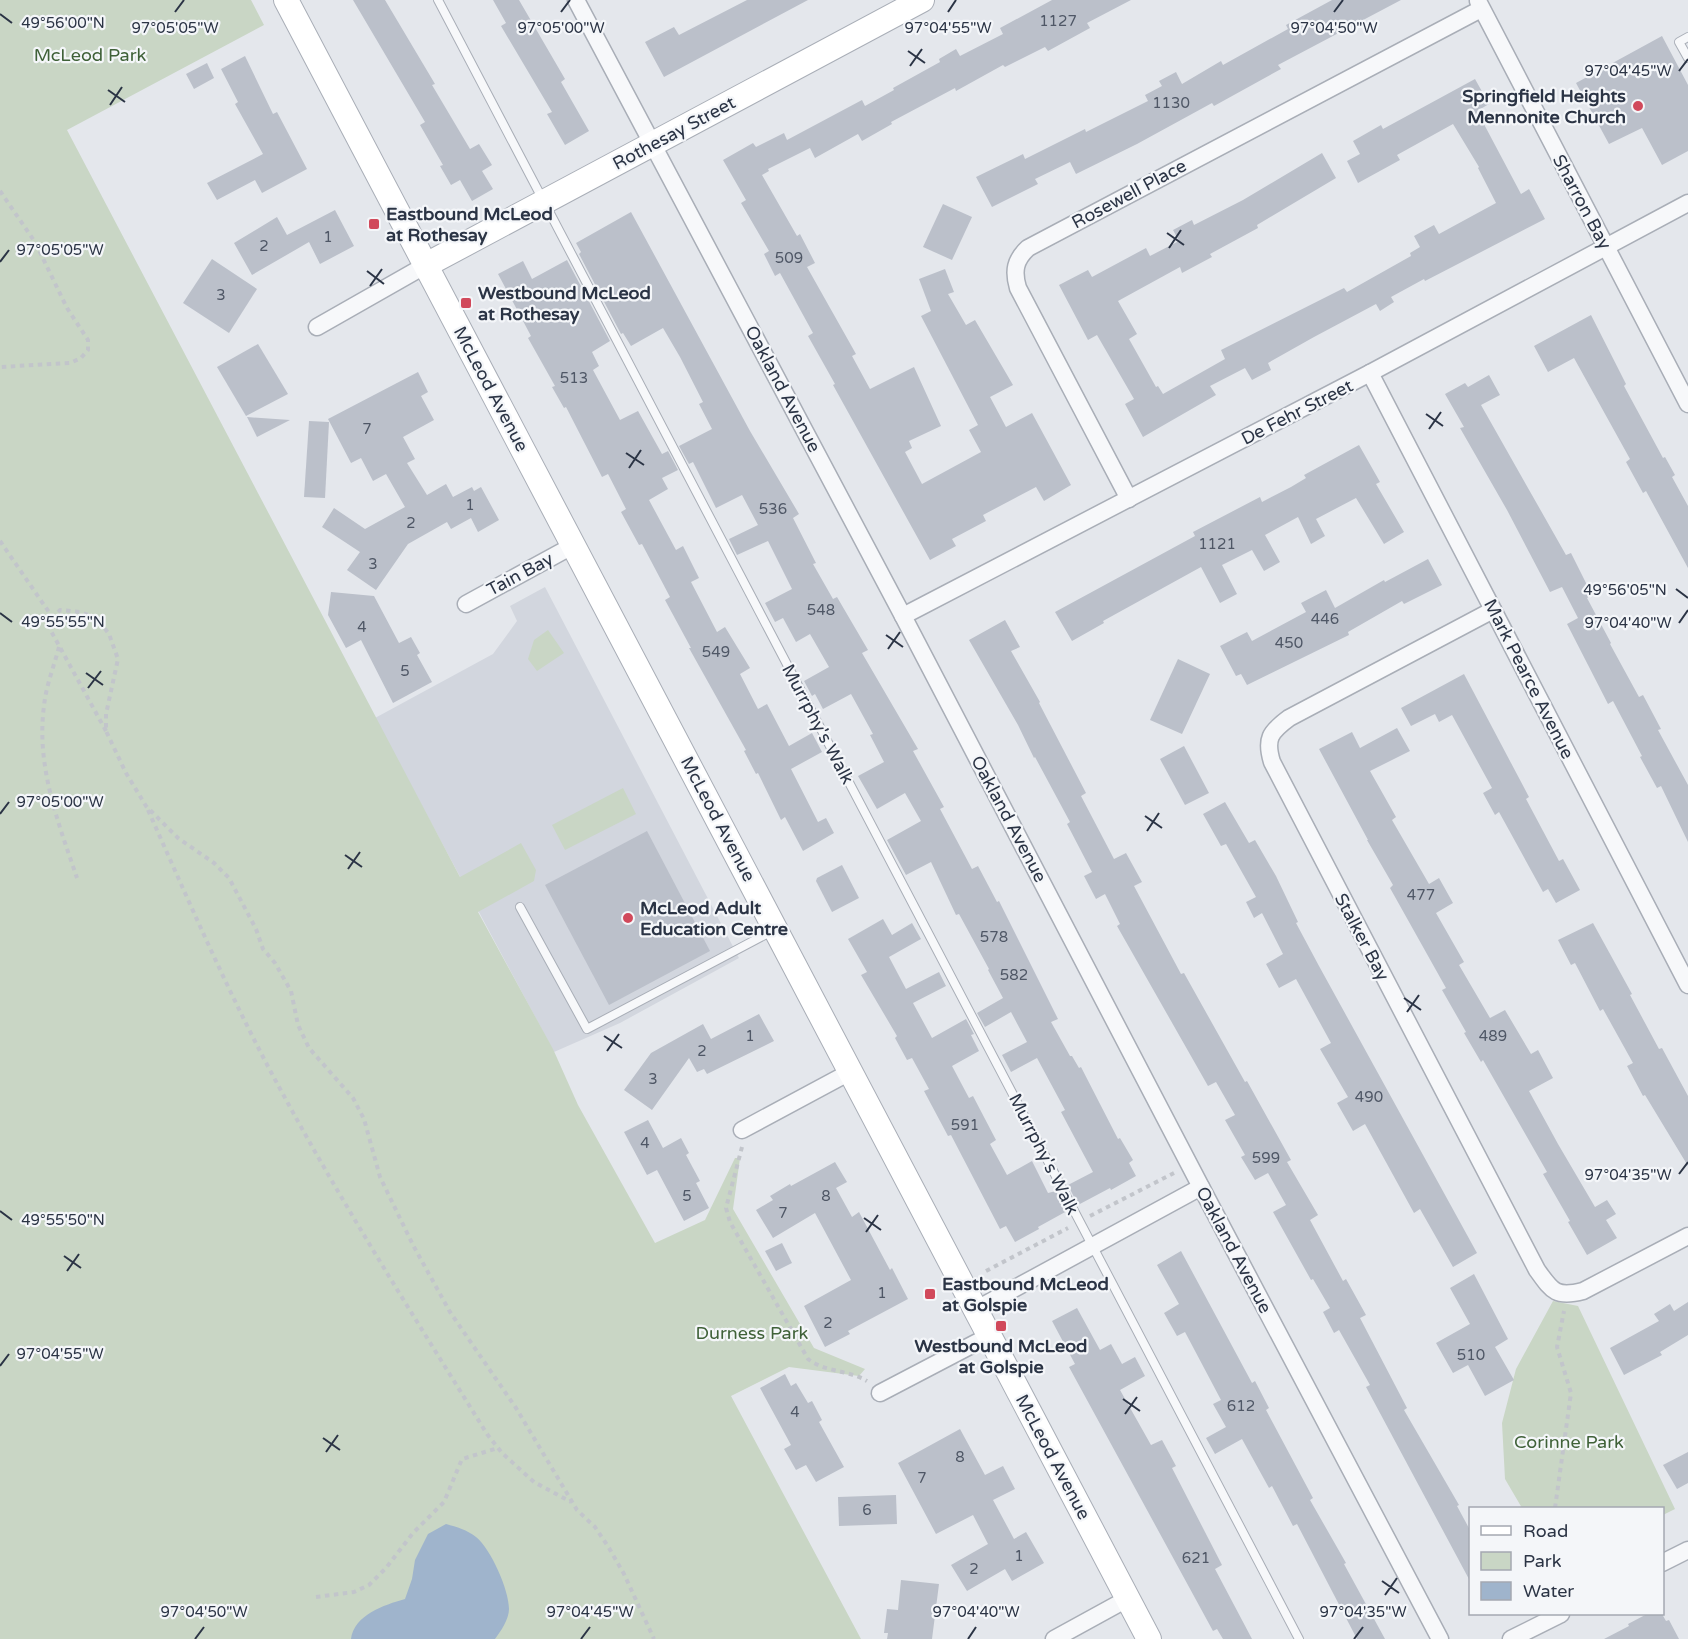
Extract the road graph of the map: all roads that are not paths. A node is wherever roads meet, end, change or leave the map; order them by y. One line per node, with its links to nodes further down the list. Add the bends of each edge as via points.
1 (286, 0): 12 (street, McLeod Avenue)
2 (438, 0): 9 (lane, Murrphy's Walk)
3 (922, 0): 8 (street, Rothesay Street)
4 (579, 1): 8 (street, Oakland Avenue)
5 (1479, 4): 11 (street, Sharron Bay); 16 (street, Rosewell Place, via 1038,242 1021,255 1014,275 1018,288)
6 (1688, 37): 7 (lane, via 1679,42)
7 (1688, 58)
8 (653, 145): 9 (street, Rothesay Street); 20 (street, Oakland Avenue)
9 (544, 202): 12 (street, Rothesay Street); 28 (lane, Murrphy's Walk)
10 (1688, 203): 11 (street, De Fehr Street)
11 (1605, 246): 14 (street, De Fehr Street); 15 (street, Sharron Bay)
12 (426, 266): 13 (street); 17 (street, McLeod Avenue)
13 (317, 327)
14 (1370, 373): 16 (street, De Fehr Street); 19 (street, Mark Pearce Avenue)
15 (1688, 404)
16 (1129, 499): 20 (street, De Fehr Street)
17 (574, 545): 18 (street, Tain Bay); 22 (street, McLeod Avenue)
18 (465, 604)
19 (1493, 610): 23 (street, Mark Pearce Avenue); 27 (street, Stalker Bay, via 1289,718 1269,738 1268,750 1282,785 1549,1287 1567,1295 1583,1291)
20 (903, 616): 26 (street, Oakland Avenue)
21 (520, 907): 22 (lane, via 587,1029)
22 (776, 929): 24 (street, McLeod Avenue)
23 (1688, 985)
24 (850, 1072): 25 (street); 29 (street, McLeod Avenue)
25 (742, 1130)
26 (1201, 1187): 28 (street); 39 (street, Oakland Avenue)
27 (1688, 1236)
28 (1092, 1247): 29 (street); 38 (lane, Murrphy's Walk)
29 (975, 1310): 30 (street, McLeod Avenue)
30 (989, 1336): 31 (street); 34 (street, McLeod Avenue)
31 (880, 1393)
32 (1687, 1553): 33 (street)
33 (1664, 1562)
34 (1127, 1599): 36 (street); 37 (street, McLeod Avenue)
35 (1559, 1615): 40 (street)
36 (1054, 1639)
37 (1149, 1639)
38 (1299, 1639)
39 (1440, 1639)
40 (1511, 1639)

